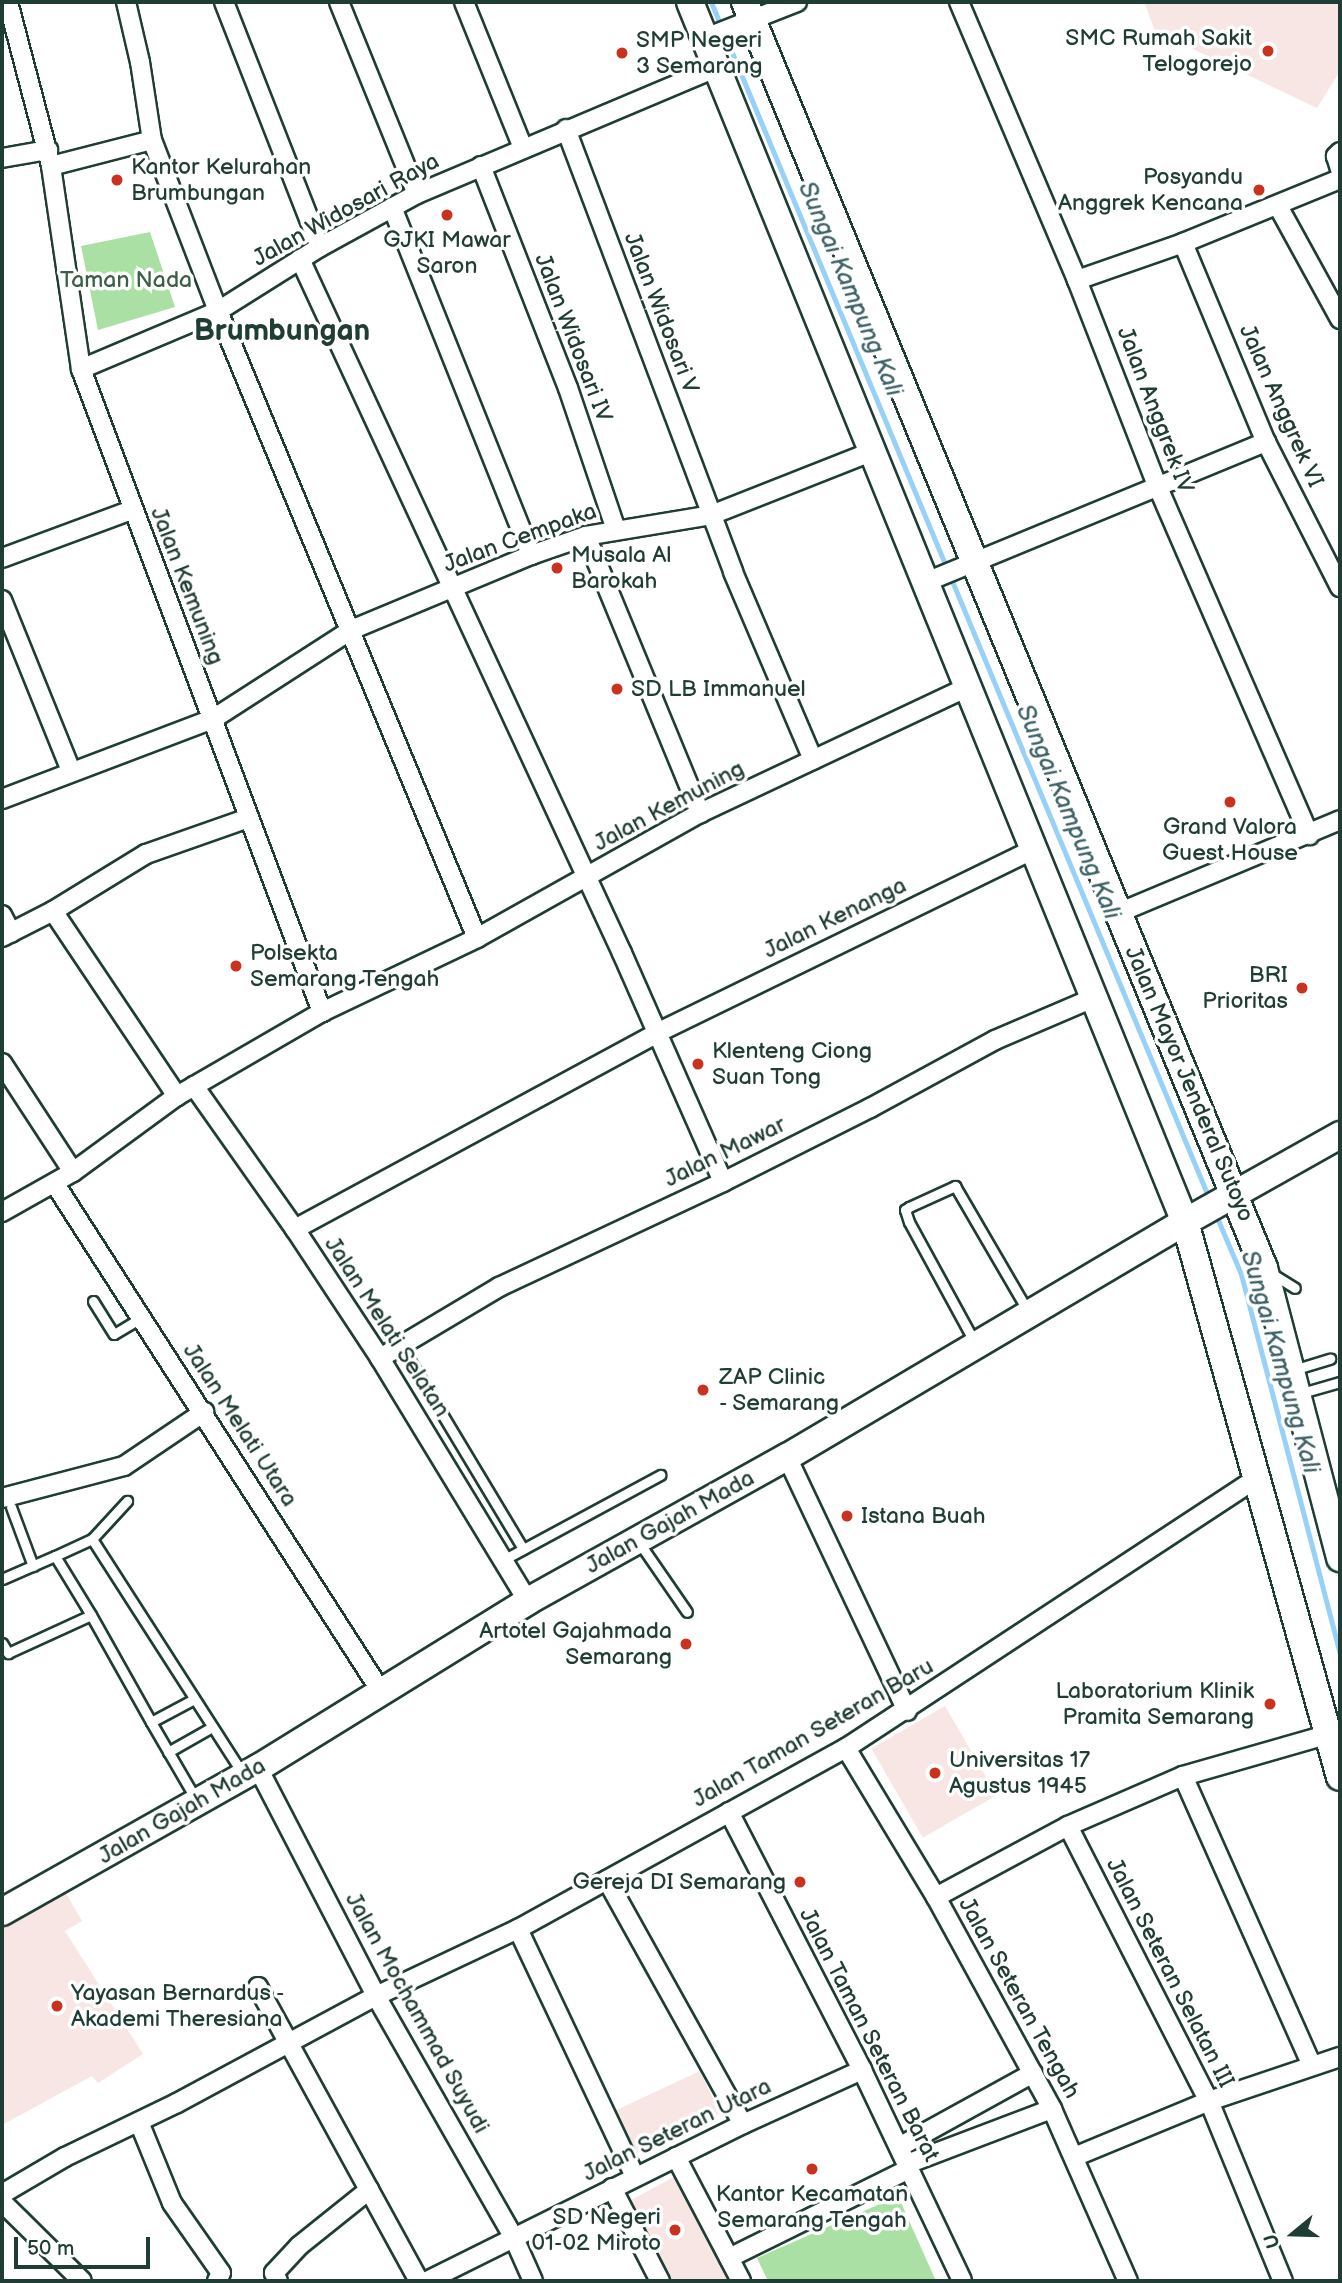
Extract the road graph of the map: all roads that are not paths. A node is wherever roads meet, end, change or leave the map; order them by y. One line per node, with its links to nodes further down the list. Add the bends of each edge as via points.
1 (8, 2): 10 (street, Jalan Kemuning)
2 (126, 2): 14 (street)
3 (224, 2): 26 (street)
4 (339, 2): 22 (street)
5 (464, 2): 15 (street)
6 (690, 2): 11 (main road)
7 (797, 2): 9 (street)
8 (959, 2): 28 (street, Jalan Anggrek IV)
9 (748, 14): 11 (street); 41 (main road, Jalan Mayor Jenderal Sutoyo)
10 (9, 30): 18 (street, Jalan Kemuning)
11 (709, 37): 12 (main road)
12 (716, 68): 13 (street, Jalan Widosari Raya); 33 (main road)
13 (566, 129): 15 (street, Jalan Widosari Raya); 36 (street, Jalan Widosari V)
14 (152, 140): 18 (street); 29 (street)
15 (523, 148): 19 (street, Jalan Widosari Raya)
16 (1340, 152): 20 (street, via 1336,156)
17 (2, 158): 18 (street)
18 (50, 158): 31 (street, Jalan Kemuning)
19 (481, 166): 22 (street, Jalan Widosari Raya); 37 (street, Jalan Widosari IV, via 568,388)
20 (1340, 169)
21 (1340, 179): 23 (street)
22 (417, 194): 24 (street, Jalan Widosari Raya)
23 (1278, 205): 25 (street); 30 (street)
24 (392, 207): 26 (street, Jalan Widosari Raya); 39 (street)
25 (1183, 243): 28 (street); 32 (street, Jalan Anggrek VI)
26 (320, 247): 27 (street, Jalan Widosari Raya)
27 (300, 259): 29 (street, Jalan Widosari Raya); 43 (street)
28 (1077, 280): 34 (street, Jalan Anggrek IV)
29 (218, 311): 31 (street, Jalan Widosari Raya); 46 (street)
30 (1340, 319)
31 (81, 369): 35 (street, Jalan Kemuning)
32 (1266, 442): 34 (street); 44 (street, Jalan Anggrek VI)
33 (872, 452): 36 (street, Jalan Cempaka); 42 (main road)
34 (1157, 485): 41 (street); 55 (street, Jalan Anggrek IV)
35 (132, 510): 40 (street); 48 (street, Jalan Kemuning)
36 (712, 515): 37 (street, Jalan Cempaka); 49 (street, Jalan Widosari V)
37 (616, 530): 38 (street, Jalan Cempaka)
38 (586, 536): 39 (street, Jalan Cempaka); 52 (street)
39 (531, 555): 43 (street, Jalan Cempaka)
40 (2, 558)
41 (970, 564): 42 (street); 59 (main road, Jalan Mayor Jenderal Sutoyo)
42 (929, 581): 47 (main road)
43 (453, 587): 46 (street, Jalan Cempaka); 57 (street)
44 (1340, 587)
45 (2, 600): 50 (street)
46 (352, 630): 48 (street, Jalan Cempaka); 62 (street)
47 (968, 687): 49 (street, Jalan Kemuning); 56 (main road)
48 (212, 719): 50 (street, Jalan Cempaka); 53 (street, Jalan Kemuning)
49 (813, 760): 52 (street, Jalan Kemuning)
50 (71, 771): 51 (street, Jalan Cempaka)
51 (2, 799)
52 (700, 813): 57 (street, Jalan Kemuning)
53 (248, 818): 58 (street, via 146,854); 64 (street, Jalan Kemuning)
54 (1340, 820): 55 (street)
55 (1309, 835): 59 (street)
56 (1035, 849): 63 (main road); 65 (street, Jalan Kenanga)
57 (585, 879): 62 (street, Jalan Kemuning); 65 (street)
58 (53, 911): 61 (street); 68 (street)
59 (1118, 913): 73 (main road, Jalan Mayor Jenderal Sutoyo)
60 (2, 915): 61 (street)
61 (6, 935)
62 (477, 938): 64 (street, Jalan Kemuning)
63 (1096, 997): 71 (street, Jalan Mawar, via 995,1040); 75 (main road)
64 (322, 1012): 67 (street, Jalan Kemuning)
65 (657, 1033): 71 (street); 76 (street, Jalan Kenanga)
66 (2, 1063): 70 (street)
67 (194, 1086): 68 (street, Jalan Kemuning); 76 (street, Jalan Melati Selatan)
68 (177, 1096): 70 (street, Jalan Kemuning)
69 (1340, 1135): 73 (main road, Jalan Gajah Mada)
70 (73, 1172): 72 (street, Jalan Kemuning)
71 (723, 1182): 82 (street, Jalan Mawar, via 499,1287)
72 (55, 1184): 74 (street, Jalan Kemuning); 81 (street, Jalan Melati Utara)
73 (1231, 1196): 75 (main road, Jalan Gajah Mada); 77 (main road, Jalan Mayor Jenderal Sutoyo)
74 (2, 1212)
75 (1187, 1221): 80 (main road, Jalan Gajah Mada); 91 (main road)
76 (295, 1230): 85 (street, Jalan Melati Selatan)
77 (1264, 1268): 78 (lane); 86 (main road, Jalan Mayor Jenderal Sutoyo)
78 (1295, 1288)
79 (93, 1301): 81 (lane, via 114,1334)
80 (1029, 1313): 83 (main road, Jalan Gajah Mada); 83 (lane, via 955,1186 909,1207 905,1210 909,1223)
81 (141, 1318): 88 (street, Jalan Melati Utara)
82 (400, 1344): 85 (street, Jalan Mawar); 96 (lane)
83 (976, 1345): 89 (main road, Jalan Gajah Mada)
84 (1326, 1357): 86 (lane)
85 (380, 1359): 99 (street, Jalan Melati Selatan)
86 (1295, 1382): 87 (lane); 98 (main road, Jalan Mayor Jenderal Sutoyo)
87 (1336, 1383)
88 (204, 1412): 93 (street, via 124,1466); 106 (street, Jalan Melati Utara)
89 (787, 1457): 95 (main road, Jalan Gajah Mada); 108 (street)
90 (660, 1475): 96 (lane)
91 (1256, 1479): 108 (street, Jalan Taman Seteran Baru); 111 (main road)
92 (127, 1501): 94 (lane)
93 (6, 1502): 100 (lane)
94 (92, 1539): 97 (lane); 107 (lane)
95 (638, 1541): 102 (main road, Jalan Gajah Mada); 103 (lane)
96 (523, 1549): 99 (lane)
97 (55, 1556): 100 (lane); 104 (lane)
98 (1340, 1558)
99 (503, 1560): 102 (street, Jalan Melati Selatan)
100 (33, 1566): 101 (lane)
101 (2, 1579)
102 (528, 1601): 106 (main road, Jalan Gajah Mada)
103 (687, 1612)
104 (91, 1615): 105 (lane, via 8,1653); 109 (lane)
105 (2, 1643)
106 (382, 1693): 114 (main road, Jalan Gajah Mada)
107 (194, 1699): 109 (lane); 110 (lane)
108 (907, 1711): 112 (street, Jalan Taman Seteran Baru)
109 (151, 1722): 113 (lane)
110 (212, 1727): 113 (lane); 114 (lane)
111 (1329, 1734): 115 (street); 116 (main road)
112 (846, 1748): 118 (street, Jalan Taman Seteran Baru); 121 (street, Jalan Seteran Tengah)
113 (167, 1752): 117 (lane)
114 (251, 1772): 117 (main road, Jalan Gajah Mada); 125 (street, Jalan Mochammad Suyudi)
115 (1183, 1776): 119 (street); 128 (street)
116 (1340, 1777)
117 (198, 1802): 122 (main road, Jalan Gajah Mada)
118 (729, 1812): 120 (street, Jalan Taman Seteran Baru); 129 (street, Jalan Taman Seteran Barat)
119 (1068, 1826): 121 (street); 131 (street, Jalan Seteran Selatan III)
120 (607, 1880): 123 (street, Jalan Taman Seteran Baru); 134 (street)
121 (936, 1897): 130 (street, Jalan Seteran Tengah)
122 (2, 1912)
123 (518, 1929): 125 (street, Jalan Taman Seteran Baru); 139 (street)
124 (258, 1987): 126 (street)
125 (376, 1996): 126 (street, Jalan Taman Seteran Baru); 144 (street, Jalan Mochammad Suyudi)
126 (288, 2042): 133 (street, Jalan Taman Seteran Baru); 141 (street)
127 (1340, 2057): 128 (street)
128 (1312, 2066): 131 (street)
129 (862, 2070): 134 (street, Jalan Seteran Utara); 135 (street, Jalan Taman Seteran Barat)
130 (1033, 2073): 132 (street, Jalan Seteran Tengah); 135 (street)
131 (1209, 2101): 137 (street); 156 (street, Jalan Seteran Selatan III)
132 (1052, 2109): 137 (street, Jalan Seteran Tengah); 138 (street)
133 (139, 2122): 142 (street, Jalan Taman Seteran Baru); 148 (street, via 172,2203 221,2273)
134 (743, 2124): 136 (street, Jalan Seteran Utara)
135 (899, 2147): 138 (street, Jalan Taman Seteran Barat)
136 (676, 2157): 139 (street, Jalan Seteran Utara); 145 (street)
137 (1074, 2157): 155 (street, Jalan Seteran Tengah)
138 (908, 2166): 145 (street); 154 (street, Jalan Taman Seteran Barat)
139 (635, 2177): 140 (street, Jalan Seteran Utara)
140 (612, 2188): 144 (street, Jalan Seteran Utara); 152 (street)
141 (369, 2190): 146 (street, via 299,2246); 149 (street)
142 (2, 2194)
143 (2, 2203): 147 (street)
144 (513, 2236): 150 (street, Jalan Seteran Utara); 151 (street, Jalan Mochammad Suyudi)
145 (729, 2258): 153 (street)
146 (271, 2278)
147 (82, 2281)
148 (217, 2281)
149 (419, 2281)
150 (427, 2281)
151 (533, 2281)
152 (660, 2281)
153 (741, 2281)
154 (962, 2281)
155 (1128, 2281)
156 (1283, 2281)

